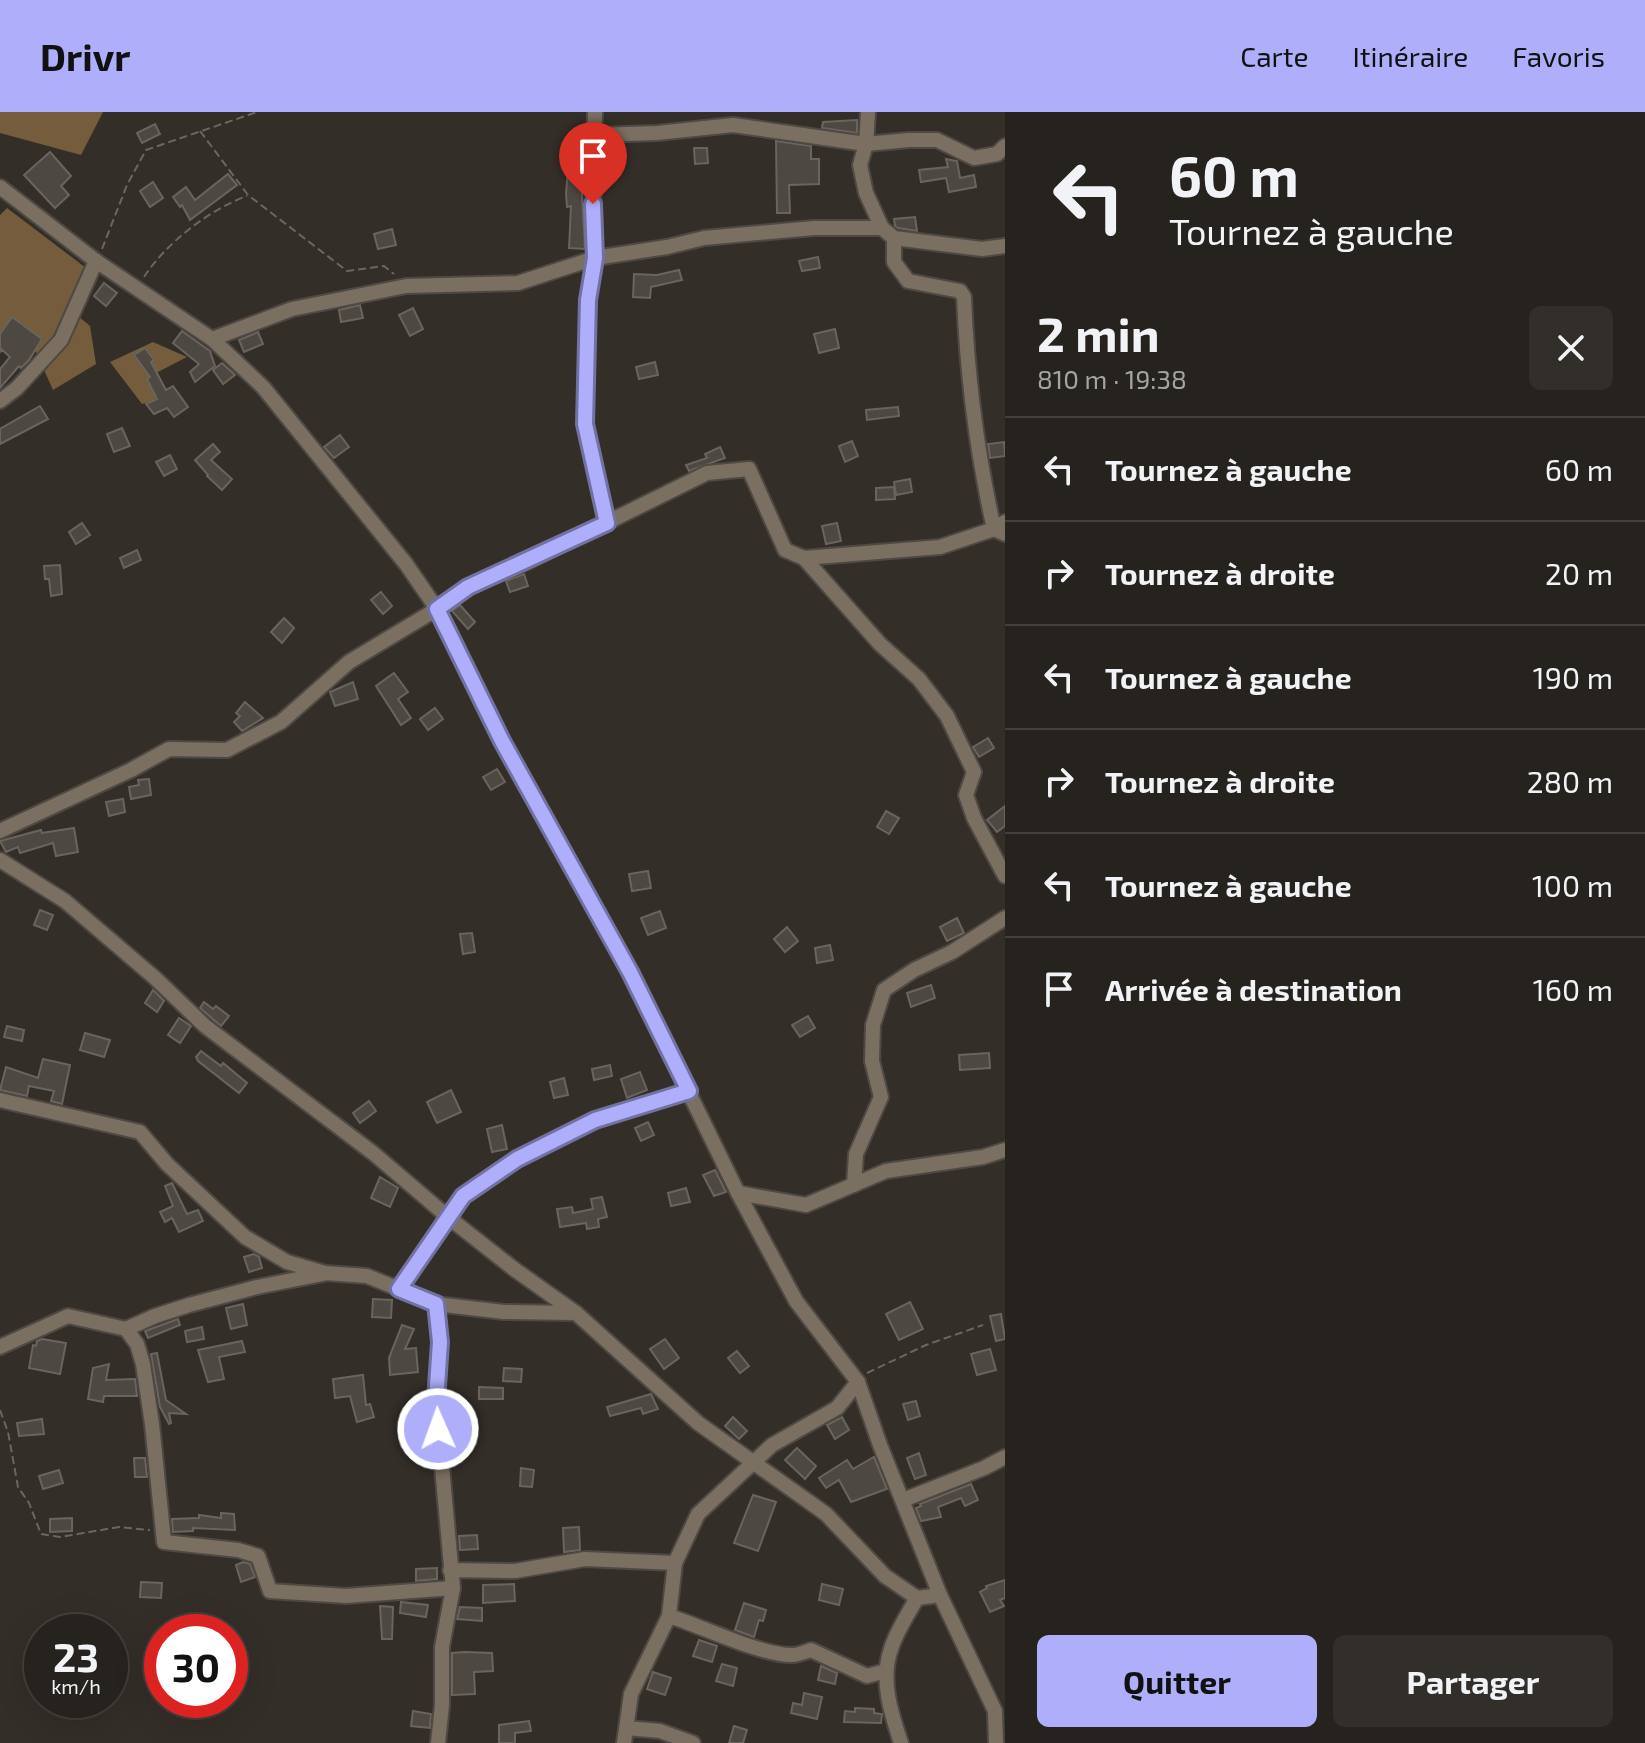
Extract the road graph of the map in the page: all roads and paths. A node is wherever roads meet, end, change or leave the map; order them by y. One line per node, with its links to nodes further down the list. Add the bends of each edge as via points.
1 (257, 112): 4 (path)
2 (595, 112): 5 (street)
3 (868, 112): 6 (street)
4 (200, 131): 9 (path); 14 (path, via 146,150)
5 (594, 135): 6 (street, via 733,125); 13 (street)
6 (866, 144): 7 (street, via 937,140 974,158 997,154); 10 (street, via 860,165)
7 (1005, 146)
8 (0, 187): 14 (street)
9 (248, 195): 15 (path, via 347,271 384,266); 16 (path, via 207,217 166,249)
10 (882, 228): 11 (street); 13 (street, via 704,238)
11 (894, 238): 12 (street, via 982,249); 20 (street, via 894,262 908,281 960,291 964,297 967,365)
12 (1005, 246)
13 (595, 258): 15 (street, via 518,283); 19 (street, via 588,300 585,424)
14 (96, 261): 16 (street); 18 (street, via 61,340)
15 (406, 286): 17 (street, via 292,309)
16 (136, 288): 17 (street)
17 (212, 339): 22 (street, via 263,387)
18 (0, 401)
19 (607, 523): 21 (street, via 707,473 749,469 785,550); 22 (street, via 468,587)
20 (1001, 529): 21 (street, via 940,547)
21 (804, 558): 25 (street, via 880,644 919,679 947,716 974,772 966,795 974,818)
22 (437, 609): 23 (street, via 349,662 281,722 227,750 169,749); 27 (street)
23 (0, 831)
24 (0, 860): 32 (street, via 65,901 205,1026)
25 (1005, 876)
26 (1005, 918): 30 (street, via 884,990 873,1025 872,1061 881,1097 856,1154)
27 (689, 1091): 31 (street); 32 (street, via 595,1120 517,1159 463,1196)
28 (0, 1100): 33 (street, via 140,1132 245,1237 287,1262)
29 (1005, 1150): 30 (street, via 886,1171)
30 (854, 1185): 31 (street, via 806,1205)
31 (738, 1193): 40 (street, via 796,1301)
32 (448, 1217): 34 (street); 36 (street)
33 (325, 1273): 34 (street, via 367,1276); 38 (street, via 189,1305)
34 (399, 1289): 35 (street)
35 (436, 1304): 36 (street); 47 (street, via 436,1401)
36 (576, 1313): 43 (street, via 698,1423)
37 (983, 1325): 40 (path, via 926,1345)
38 (126, 1329): 39 (street, via 68,1316); 45 (street, via 143,1364)
39 (0, 1347)
40 (857, 1380): 43 (street, via 837,1408); 44 (street)
41 (0, 1410): 45 (path, via 18,1487 41,1534 60,1537 119,1527)
42 (1005, 1457): 44 (street)
43 (753, 1461): 46 (street, via 698,1514); 50 (street, via 826,1514 885,1576)
44 (903, 1500): 49 (street)
45 (163, 1532): 48 (street, via 164,1542 258,1556 270,1591 346,1596)
46 (675, 1563): 47 (street, via 585,1559 515,1571); 51 (street)
47 (450, 1570): 48 (street)
48 (453, 1588): 54 (street, via 442,1647)
49 (940, 1595): 50 (street); 57 (street, via 995,1711)
50 (917, 1598): 52 (street, via 891,1648)
51 (669, 1616): 52 (street, via 773,1651 793,1655 811,1650 867,1676); 53 (street, via 631,1694)
52 (886, 1671): 56 (street)
53 (626, 1735): 55 (street, via 660,1731)
54 (438, 1743)
55 (693, 1743)
56 (901, 1743)
57 (996, 1743)

